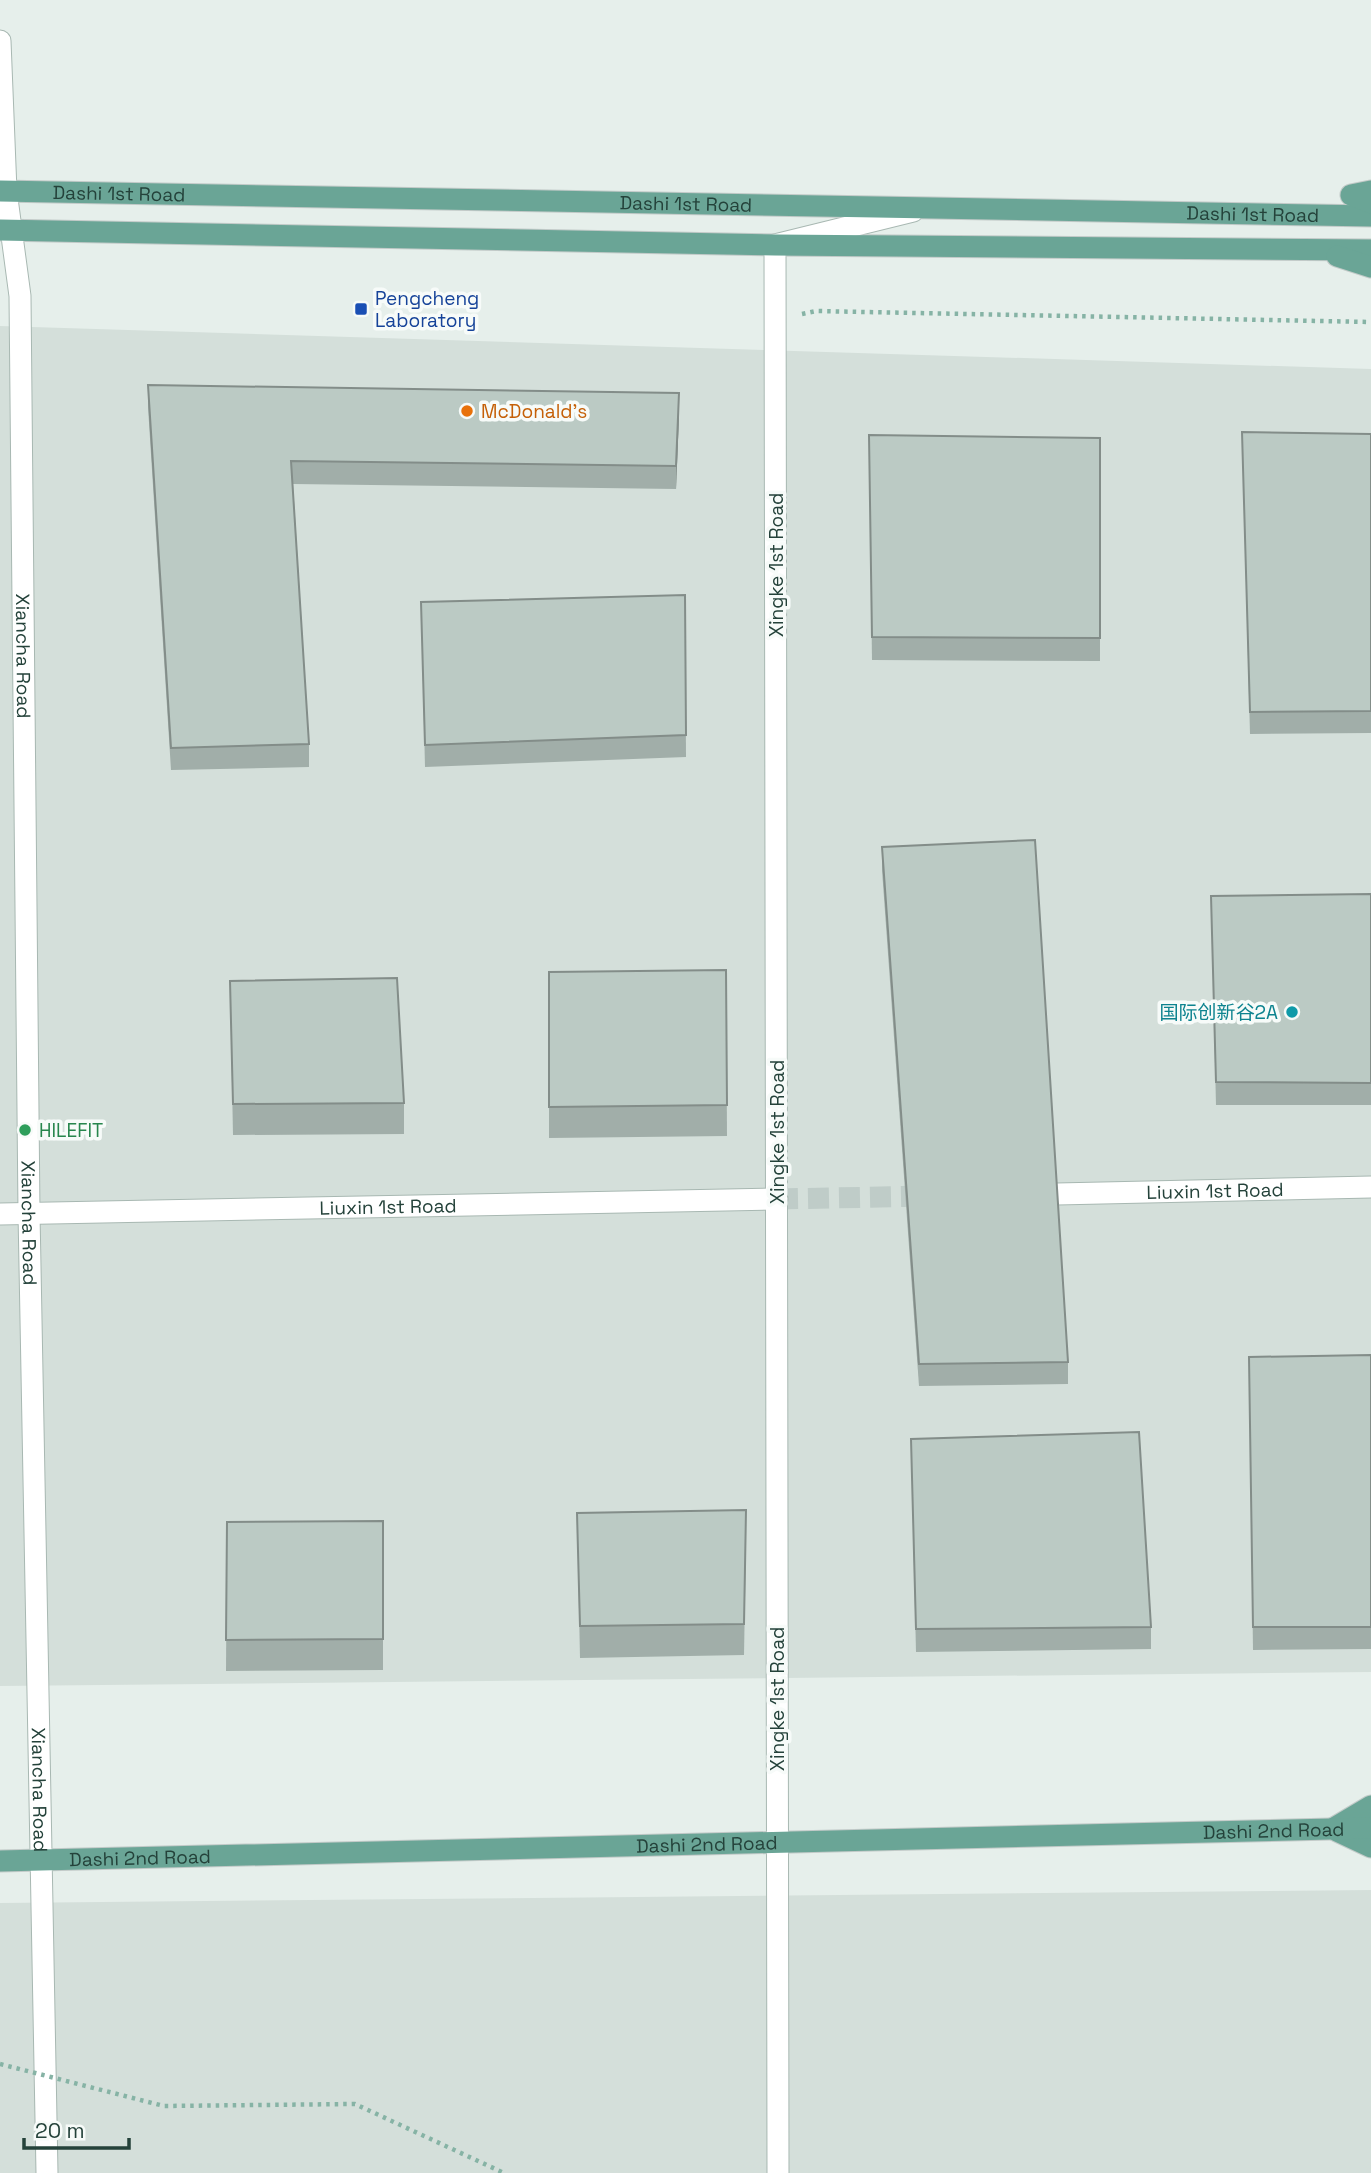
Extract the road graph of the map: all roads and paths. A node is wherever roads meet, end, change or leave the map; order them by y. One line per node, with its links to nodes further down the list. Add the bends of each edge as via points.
1 (0, 41): 2 (street, Xiancha Road)
2 (3, 191): 5 (main road, Dashi 1st Road); 7 (street, Xiancha Road)
3 (1371, 191): 4 (main road, via 1351,195)
4 (1371, 203)
5 (925, 208): 6 (main road, Dashi 1st Road); 8 (street)
6 (1371, 216)
7 (5, 231): 8 (main road, Dashi 1st Road); 17 (street, Xiancha Road, via 20,296)
8 (775, 245): 9 (main road, Dashi 1st Road); 16 (street, Xingke 1st Road)
9 (1315, 249): 10 (main road, Dashi 1st Road); 11 (main road)
10 (1371, 250)
11 (1371, 267)
12 (795, 319): 13 (path, via 816,311)
13 (1371, 322)
14 (1371, 1187): 15 (street, Liuxin 1st Road)
15 (1057, 1194)
16 (778, 1199): 17 (street, Liuxin 1st Road); 22 (street, Xingke 1st Road)
17 (29, 1213): 18 (street, Liuxin 1st Road); 25 (street, Xiancha Road)
18 (0, 1214)
19 (1371, 1806): 21 (main road)
20 (1371, 1828): 21 (main road, Dashi 2nd Road)
21 (1332, 1829): 22 (main road, Dashi 2nd Road); 23 (main road)
22 (778, 1843): 25 (main road, Dashi 2nd Road); 29 (street, Xingke 1st Road)
23 (1371, 1847)
24 (0, 1861): 25 (main road, Dashi 2nd Road)
25 (41, 1861): 27 (street, Xiancha Road)
26 (0, 2064): 28 (path, bridge, via 164,2106 355,2104)
27 (47, 2173)
28 (504, 2173)
29 (778, 2173)

